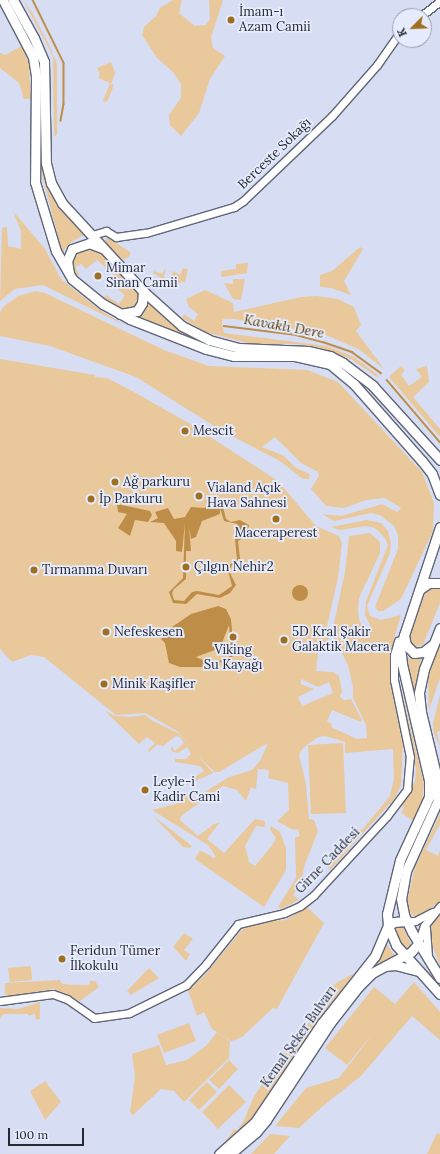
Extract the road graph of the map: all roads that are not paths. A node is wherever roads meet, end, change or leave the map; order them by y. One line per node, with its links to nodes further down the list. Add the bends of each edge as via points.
1 (440, 1): 3 (street)
2 (10, 3): 6 (main road, via 34,38 44,62 46,163 51,183 62,203); 10 (main road, via 33,57 36,78 35,182 56,251)
3 (431, 8)
4 (392, 43): 5 (street, Berceste Sokağı, via 332,116 244,201 234,207 146,233 116,236)
5 (106, 231): 6 (street); 7 (street)
6 (92, 235): 7 (main road); 8 (main road, via 77,243)
7 (98, 242): 9 (main road)
8 (72, 249): 9 (main road, via 89,243); 10 (main road, via 67,261)
9 (105, 249): 11 (main road)
10 (69, 275): 12 (main road, via 93,296)
11 (143, 291): 12 (main road, via 142,303 137,310); 13 (main road, via 178,323 209,340 239,348 308,350 330,356 343,363 368,382)
12 (120, 314): 14 (main road, via 146,327 222,354 295,356 330,364 354,384 422,461 434,479)
13 (439, 458)
14 (440, 495)
15 (440, 527): 17 (main road)
16 (440, 583): 17 (main road, via 429,583)
17 (420, 590): 18 (main road)
18 (407, 622): 20 (main road, via 405,641 410,652 420,653); 21 (main road, via 400,650); 22 (street, Girne Caddesi, via 394,655)
19 (440, 628): 20 (main road)
20 (434, 643): 23 (main road, via 424,669 419,693)
21 (406, 682): 22 (street, via 400,681); 24 (main road, via 430,788 427,804 403,852)
22 (395, 684): 38 (street, Girne Caddesi, via 410,757 407,789 387,816 306,902 284,913 238,924 206,964 186,984 129,1013 94,1018 67,999 53,994)
23 (436, 754): 25 (main road, via 438,800 406,871)
24 (394, 880): 25 (main road, via 400,884); 30 (main road, via 388,906)
25 (401, 899): 28 (main road)
26 (440, 906): 27 (street)
27 (434, 912): 28 (street, via 415,921); 29 (street)
28 (406, 921): 30 (main road, via 398,921); 31 (main road)
29 (427, 923): 31 (street); 33 (street, via 424,933)
30 (388, 926): 32 (main road); 39 (main road, Kemal Şeker Bulvarı, via 375,956 322,1023 255,1122)
31 (418, 944): 32 (main road, Kemal Şeker Bulvarı, via 411,952); 33 (main road)
32 (403, 955): 34 (main road, Kemal Şeker Bulvarı); 35 (main road)
33 (427, 959): 36 (main road)
34 (380, 968): 35 (main road, via 395,965); 40 (main road, Kemal Şeker Bulvarı, via 358,987 338,1011 256,1132)
35 (420, 971): 37 (main road)
36 (440, 978)
37 (440, 994)
38 (0, 1001)
39 (219, 1154)
40 (230, 1154)

